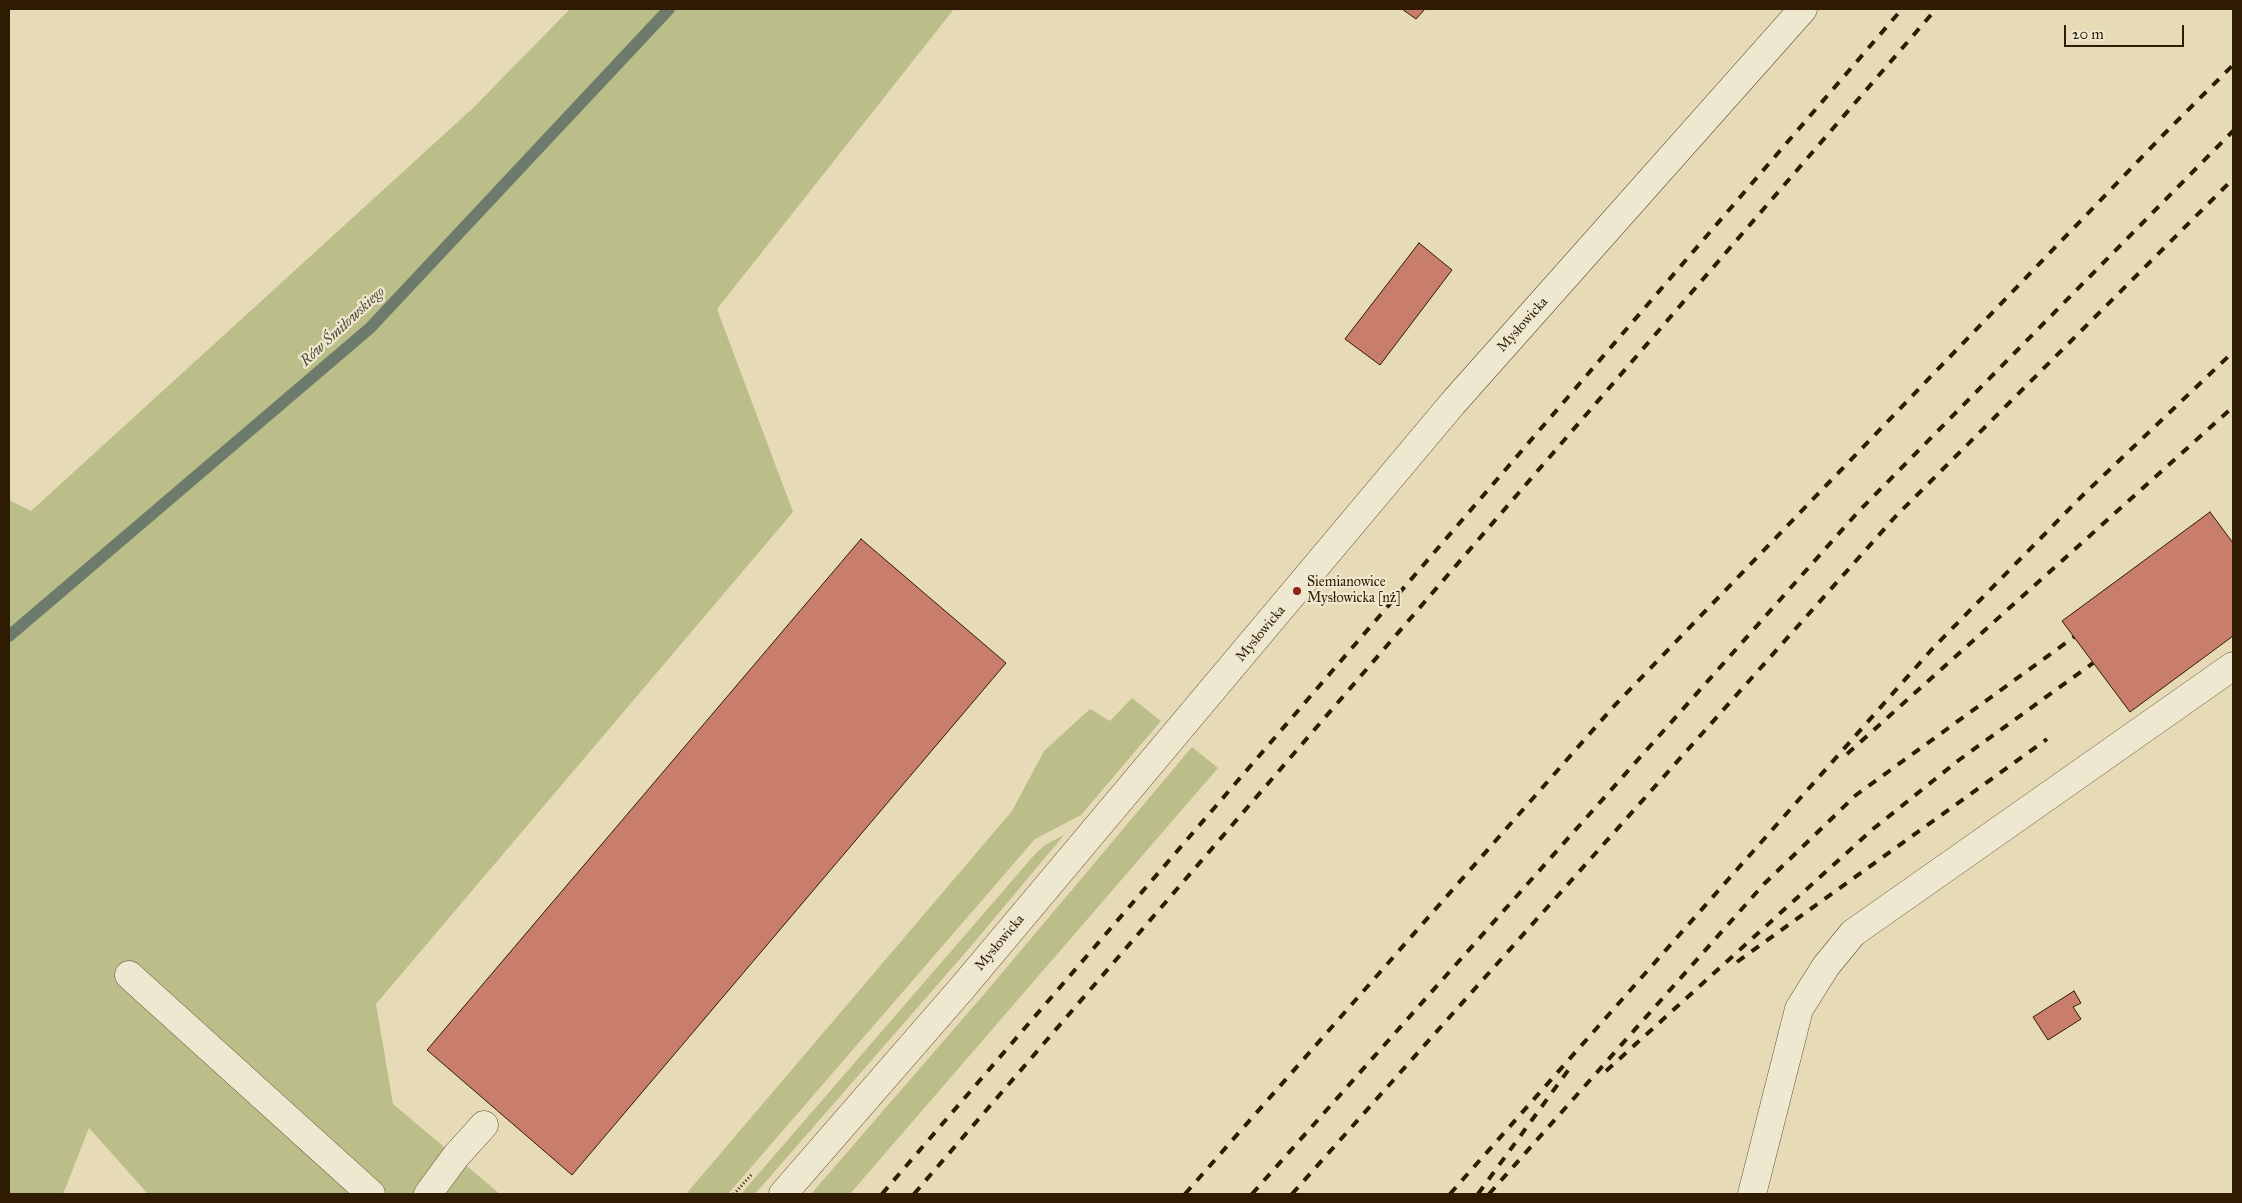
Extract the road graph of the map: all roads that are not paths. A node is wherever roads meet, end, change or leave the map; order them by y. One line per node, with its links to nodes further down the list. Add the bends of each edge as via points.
1 (1803, 9): 7 (street, Mysłowicka, via 1454,403 963,987)
2 (2233, 666): 8 (street, via 1853,933 1826,966 1799,1009)
3 (129, 975): 5 (street)
4 (484, 1126): 6 (street, via 456,1156)
5 (371, 1194)
6 (428, 1194)
7 (782, 1194)
8 (1752, 1194)

